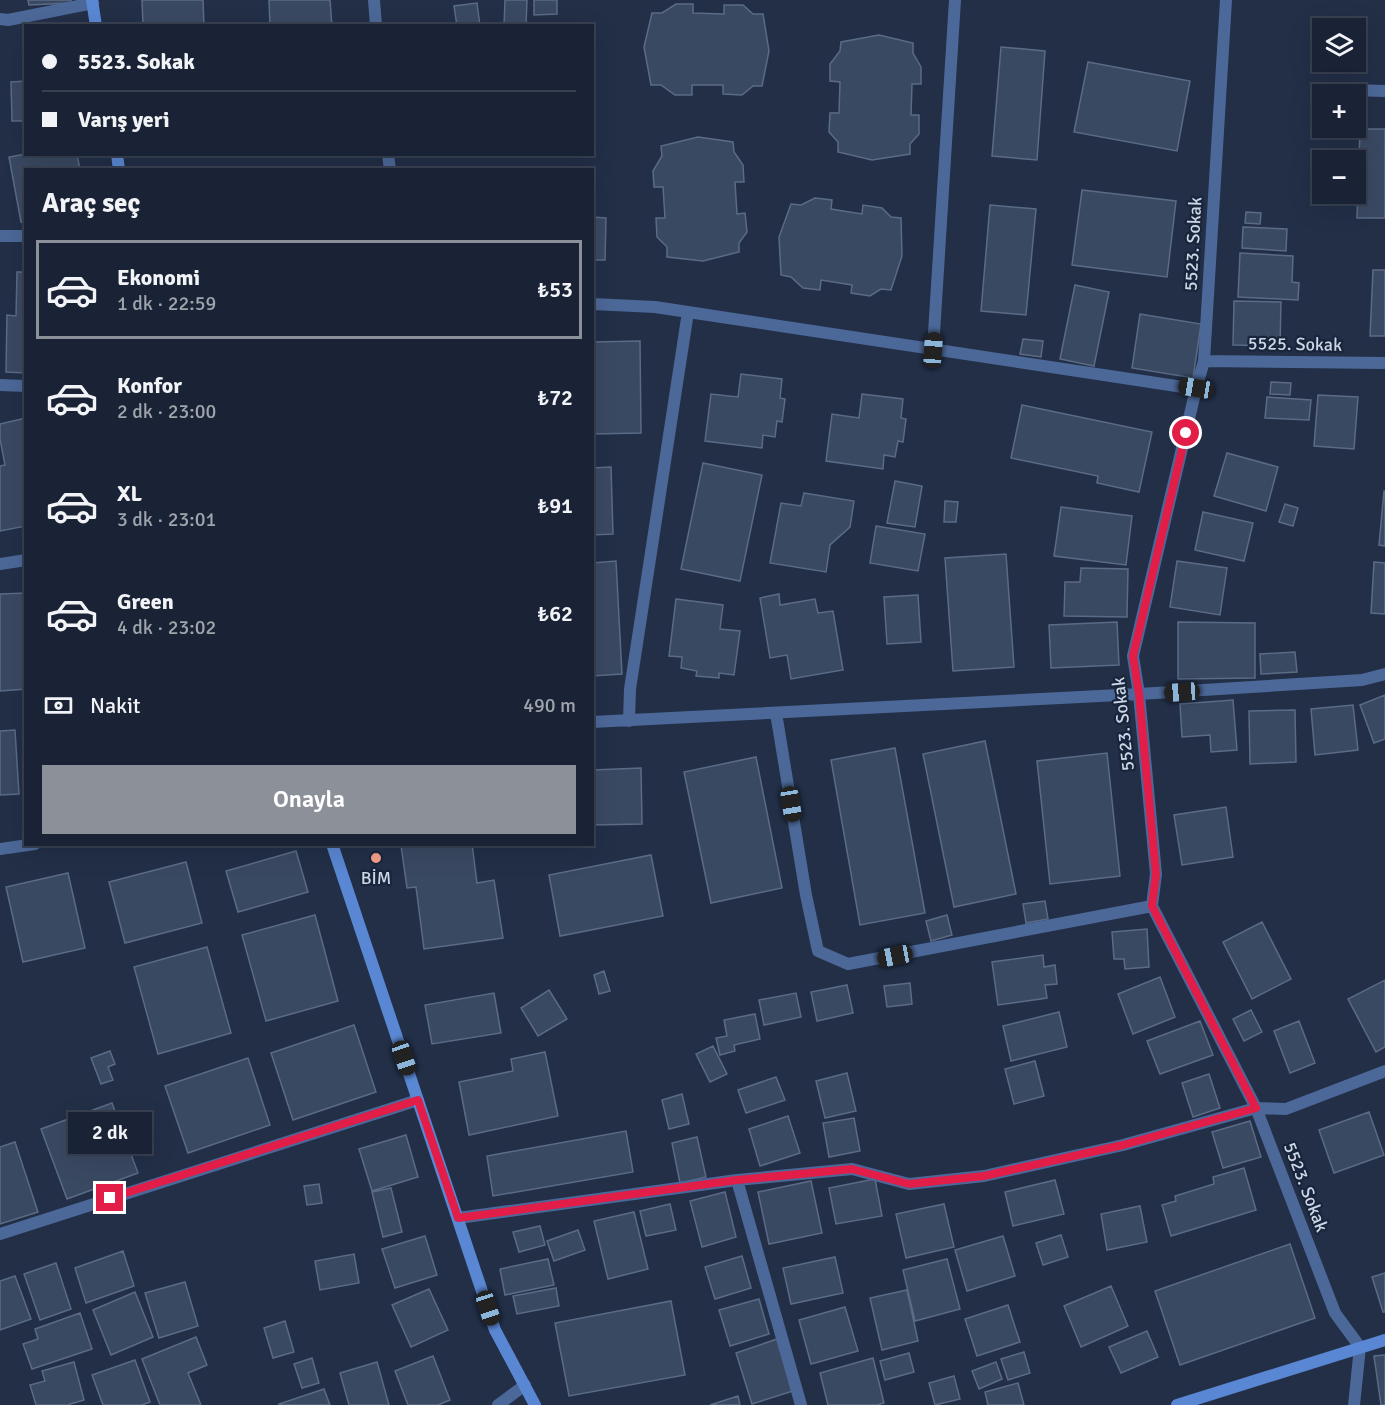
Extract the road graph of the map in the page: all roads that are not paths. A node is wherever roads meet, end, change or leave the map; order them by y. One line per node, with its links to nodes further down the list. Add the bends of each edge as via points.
1 (374, 0): 7 (street)
2 (955, 0): 14 (street)
3 (1226, 0): 15 (street, 5523. Sokak)
4 (93, 2): 5 (street); 6 (street)
5 (0, 20)
6 (96, 24)
7 (376, 24)
8 (1366, 90): 9 (street)
9 (1385, 91)
10 (0, 236): 11 (street)
11 (24, 236)
12 (594, 304): 13 (street)
13 (688, 312): 14 (street); 25 (street, via 630,689)
14 (933, 350): 19 (street)
15 (1204, 361): 16 (street, 5525. Sokak); 19 (street, 5523. Sokak)
16 (1385, 363)
17 (0, 385): 18 (street)
18 (24, 386)
19 (1196, 388): 23 (street, 5523. Sokak, via 1133,656)
20 (24, 560): 21 (street)
21 (0, 564)
22 (1385, 674): 23 (street, via 1362,680)
23 (1139, 694): 24 (street); 30 (street, 5523. Sokak, via 1156,874)
24 (776, 713): 25 (street); 30 (street, via 818,951 848,964)
25 (629, 721): 26 (street)
26 (594, 723)
27 (24, 846): 29 (street)
28 (333, 846): 32 (street)
29 (0, 849)
30 (1152, 906): 33 (street, 5523. Sokak)
31 (1385, 1071): 33 (street, via 1286,1108)
32 (418, 1100): 35 (street); 36 (street)
33 (1256, 1108): 34 (street, via 1123,1145 984,1176 909,1184 852,1169); 38 (street, 5523. Sokak, via 1335,1313)
34 (737, 1180): 35 (street); 42 (street)
35 (458, 1218): 39 (street, via 495,1330)
36 (0, 1234)
37 (1385, 1340): 38 (street)
38 (1360, 1347): 43 (street); 44 (street)
39 (525, 1385): 40 (street); 41 (street)
40 (498, 1405)
41 (535, 1405)
42 (801, 1405)
43 (1177, 1405)
44 (1354, 1405)

